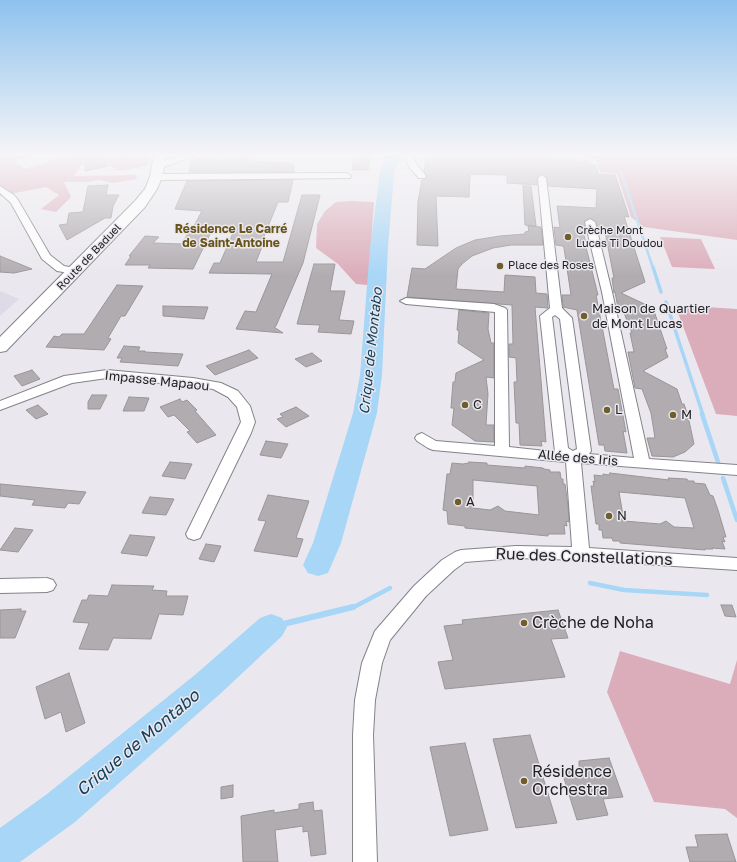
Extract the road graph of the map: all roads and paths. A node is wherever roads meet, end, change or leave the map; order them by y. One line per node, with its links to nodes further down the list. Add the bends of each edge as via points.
1 (9, 195): 5 (street, via 46,257 61,269)
2 (146, 195): 5 (main road, Route de Baduel)
3 (544, 195): 7 (street)
4 (590, 222): 13 (street)
5 (76, 271): 8 (main road, Route de Baduel)
6 (406, 302): 11 (street, via 494,307 501,310)
7 (556, 309): 12 (street, via 566,318 584,451); 12 (street, via 546,316 561,450)
8 (0, 347)
9 (0, 406): 15 (street, Impasse Mapaou, via 69,379 107,374 204,384 216,386 233,394 243,406 248,422)
10 (422, 438): 11 (street, Allée des Iris, via 433,445)
11 (502, 452): 12 (street, Allée des Iris)
12 (573, 458): 13 (street, Allée des Iris); 16 (street)
13 (643, 464): 14 (street, Allée des Iris)
14 (737, 470)
15 (194, 534)
16 (582, 554): 17 (street, Rue des Constellations); 20 (street, Rue des Constellations, via 516,552 461,556 420,591 382,636 372,664 364,700)
17 (737, 564)
18 (47, 585): 19 (street)
19 (0, 586)
20 (365, 862)

